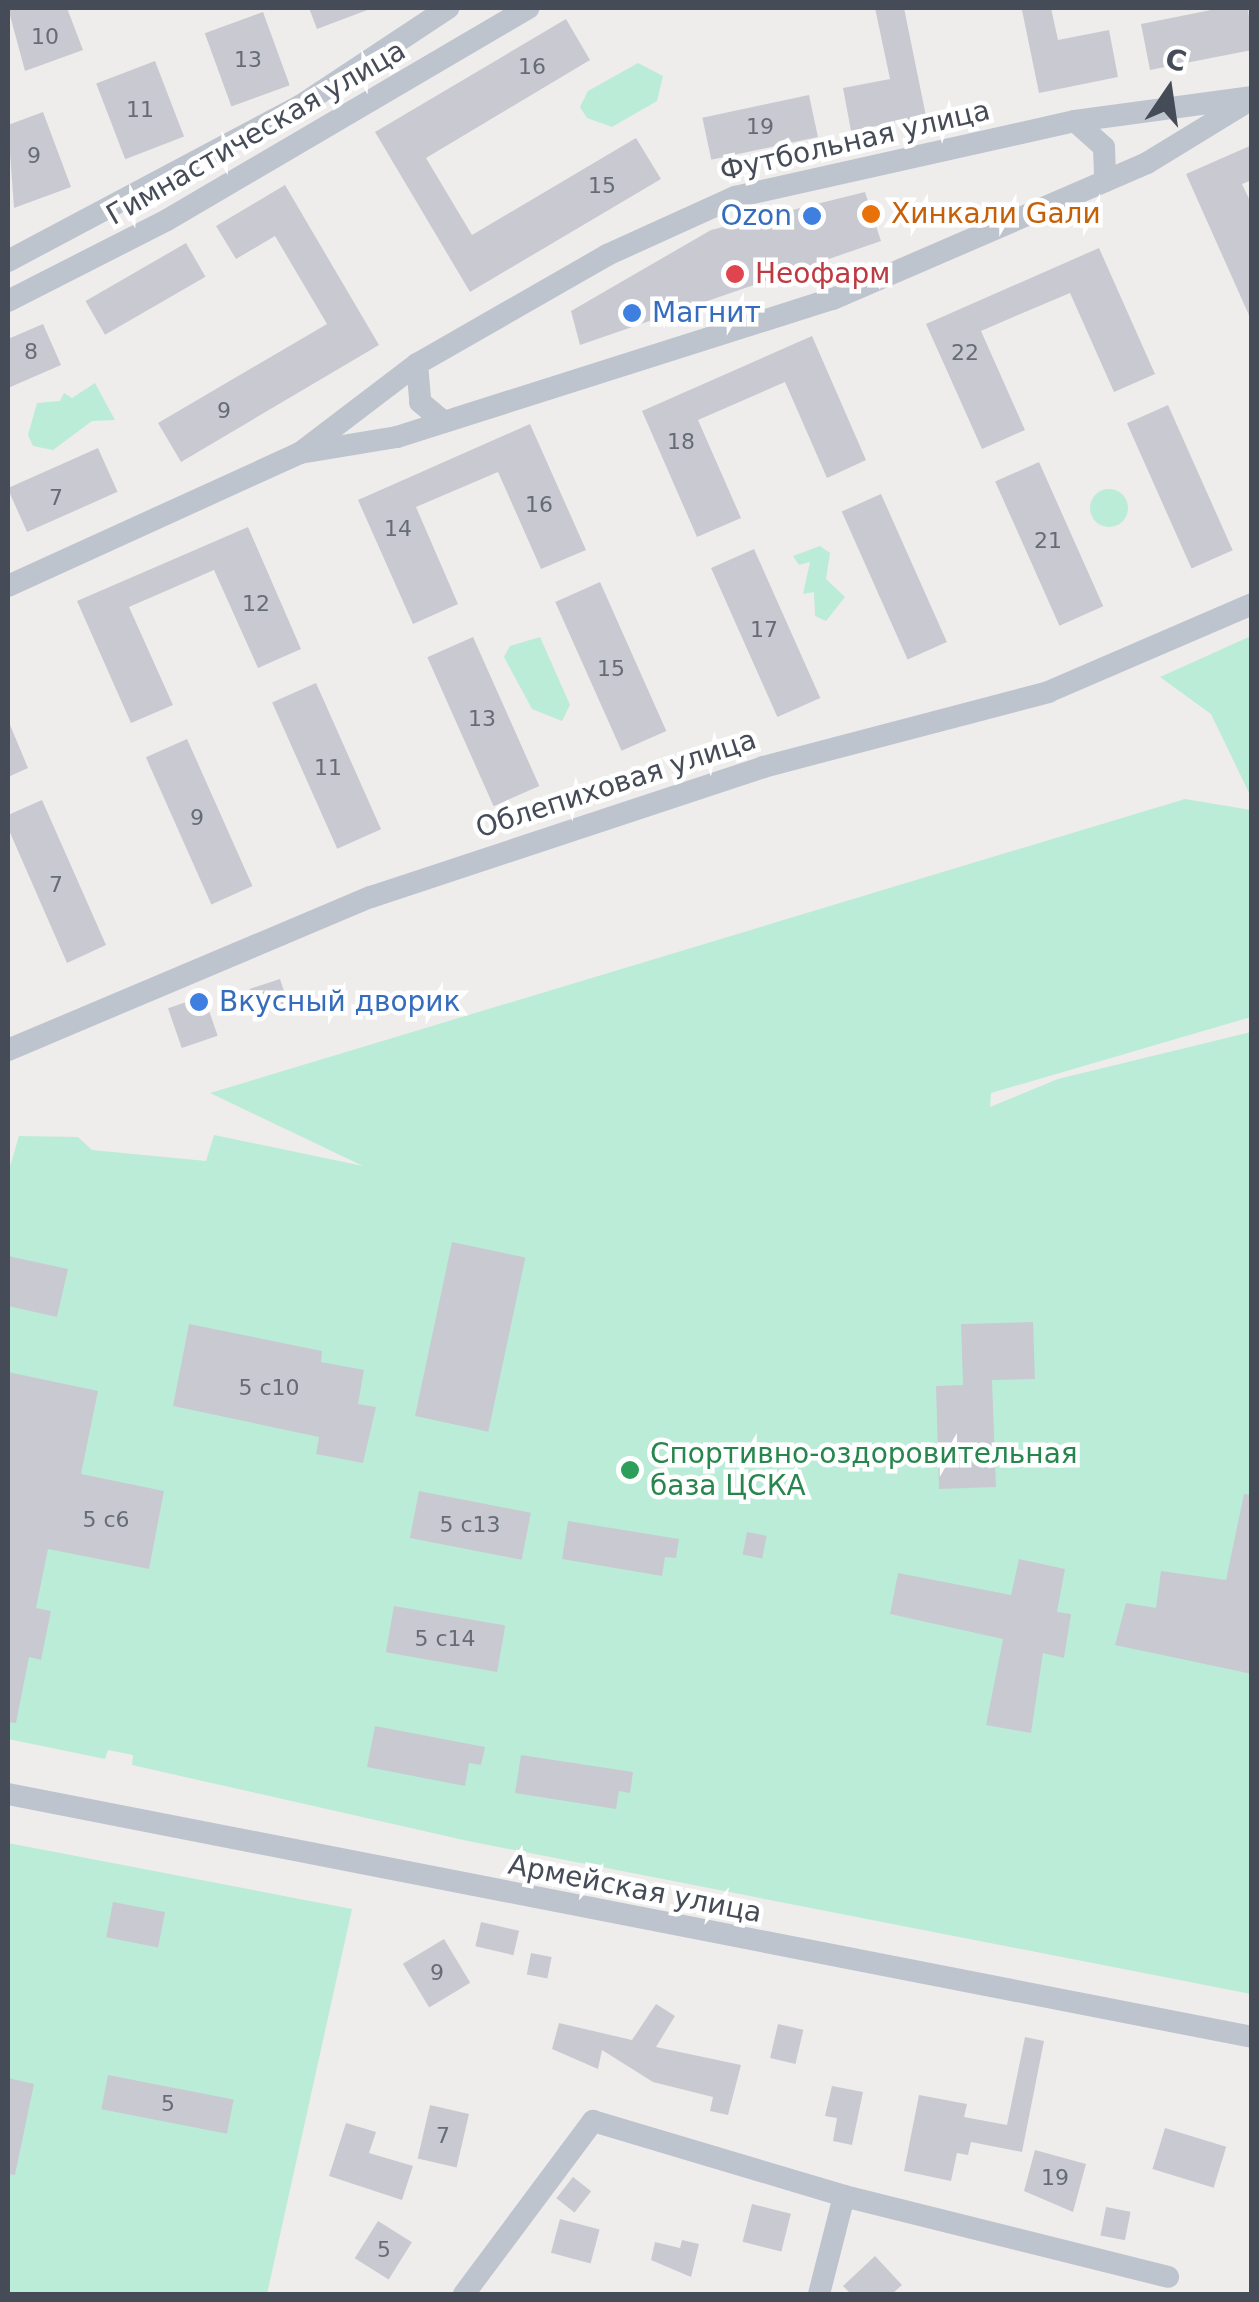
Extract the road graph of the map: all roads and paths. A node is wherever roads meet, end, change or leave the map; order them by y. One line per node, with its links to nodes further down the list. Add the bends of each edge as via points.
1 (448, 8): 8 (street, Гимнастическая улица, via 285,115)
2 (528, 8): 9 (street, Гимнастическая улица, via 167,220)
3 (1252, 98): 4 (street, Футбольная улица); 6 (street, Футбольная улица)
4 (1160, 106): 5 (street, Футбольная улица); 6 (street, via 1176,124)
5 (1074, 121): 7 (street, via 1104,147); 10 (street, Футбольная улица, via 735,198 607,254)
6 (1178, 147): 7 (street, Футбольная улица)
7 (1104, 181): 11 (street, Футбольная улица, via 833,299)
8 (8, 261)
9 (8, 302)
10 (417, 364): 11 (street, via 420,402); 12 (street, Футбольная улица)
11 (444, 422): 12 (street, Футбольная улица)
12 (300, 453): 13 (street, Футбольная улица)
13 (8, 586)
14 (1252, 604): 15 (street, Облепиховая улица, via 1048,692 763,767 371,897)
15 (8, 1050)
16 (8, 1794): 17 (street, Армейская улица)
17 (1252, 2037)
18 (844, 2196): 19 (street); 20 (street, via 593,2122); 21 (street)
19 (1168, 2277)
20 (464, 2294)
21 (819, 2294)

